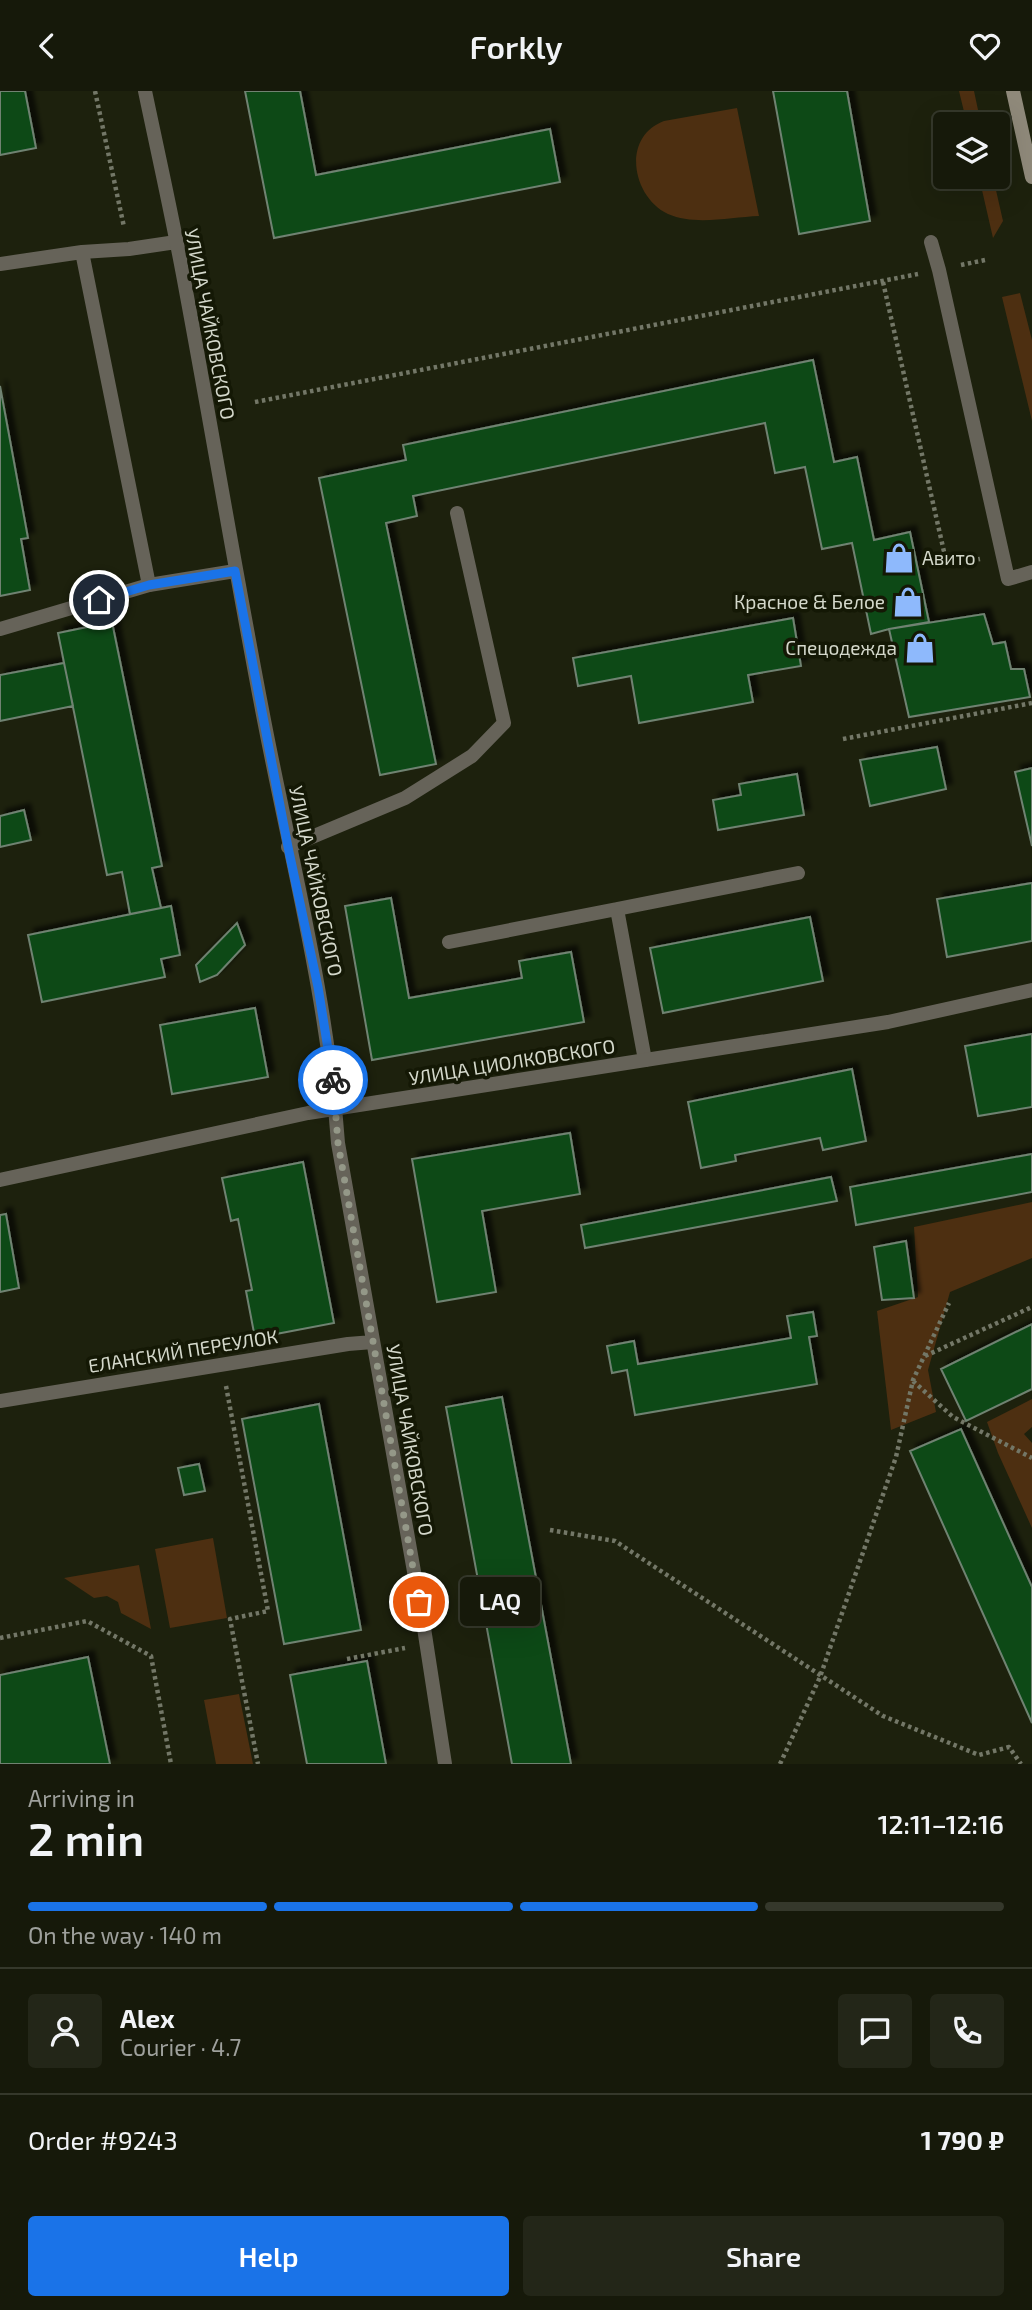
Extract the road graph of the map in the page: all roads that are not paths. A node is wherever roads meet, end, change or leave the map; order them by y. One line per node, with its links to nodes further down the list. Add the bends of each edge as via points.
1 (145, 91): 4 (street, УЛИЦА ЧАЙКОВСКОГО)
2 (1013, 91): 3 (main road)
3 (1032, 177)
4 (176, 242): 6 (street); 9 (street, УЛИЦА ЧАЙКОВСКОГО)
5 (930, 242): 10 (street, via 1008,579)
6 (82, 252): 7 (street); 11 (street)
7 (0, 264)
8 (457, 513): 13 (street, via 504,723 472,756 405,798)
9 (235, 571): 11 (street); 13 (street, УЛИЦА ЧАЙКОВСКОГО)
10 (1032, 572)
11 (149, 585): 12 (street)
12 (0, 629)
13 (288, 847): 19 (street, УЛИЦА ЧАЙКОВСКОГО, via 318,987)
14 (799, 873): 15 (street)
15 (617, 909): 16 (street); 18 (street)
16 (449, 942)
17 (1032, 990): 18 (street, УЛИЦА ЦИОЛКОВСКОГО, via 888,1021)
18 (645, 1060): 19 (street, УЛИЦА ЦИОЛКОВСКОГО)
19 (336, 1109): 20 (street, УЛИЦА ЦИОЛКОВСКОГО); 21 (street, УЛИЦА ЧАЙКОВСКОГО)
20 (0, 1180)
21 (373, 1342): 22 (street, ЕЛАНСКИЙ ПЕРЕУЛОК); 23 (street, УЛИЦА ЧАЙКОВСКОГО)
22 (0, 1401)
23 (445, 1764)

